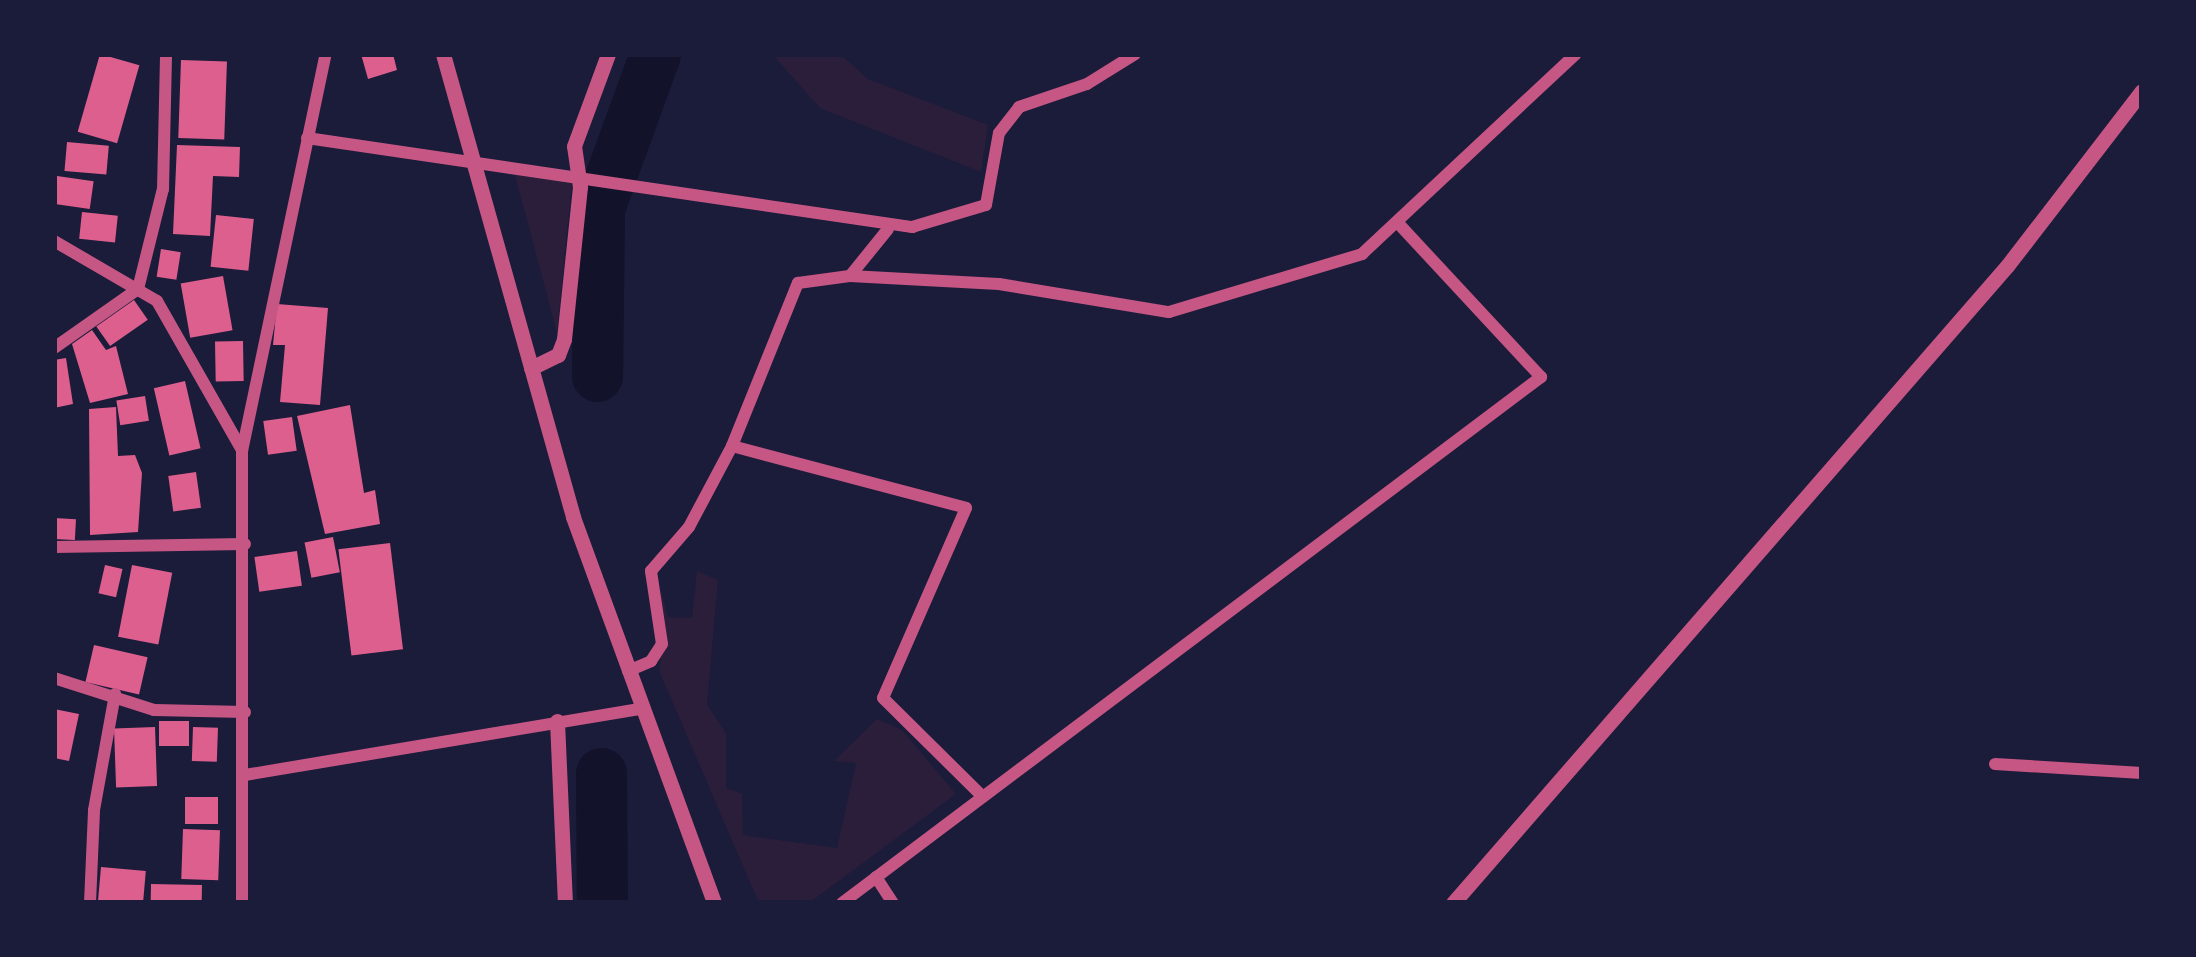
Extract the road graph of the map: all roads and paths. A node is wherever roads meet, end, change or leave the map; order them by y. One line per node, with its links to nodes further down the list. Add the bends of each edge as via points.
1 (166, 54): 15 (street, via 163,189)
2 (326, 54): 8 (street)
3 (443, 54): 9 (street)
4 (608, 54): 10 (street, via 574,146)
5 (1135, 54): 12 (street, via 1006,119 986,205)
6 (1576, 54): 11 (street)
7 (2142, 91): 39 (street, via 2007,266)
8 (308, 138): 9 (street); 19 (street)
9 (472, 159): 10 (street); 17 (street)
10 (584, 176): 12 (street); 17 (street, via 564,339 557,355)
11 (1398, 224): 14 (street, via 1362,254 1169,312 999,284); 31 (street, via 1541,377)
12 (887, 230): 14 (street)
13 (54, 241): 15 (street)
14 (850, 276): 18 (street, via 798,283)
15 (138, 289): 16 (street); 19 (street, via 158,301)
16 (54, 349)
17 (531, 368): 22 (street)
18 (732, 446): 22 (street, via 689,527 651,571 662,644 651,661); 31 (street, via 965,508 883,698)
19 (242, 451): 20 (street)
20 (244, 544): 21 (street); 26 (street)
21 (54, 547)
22 (628, 671): 25 (street)
23 (54, 678): 24 (street)
24 (115, 694): 26 (street, via 154,710); 33 (street, via 94,810)
25 (640, 709): 27 (street); 36 (street)
26 (245, 712): 30 (street)
27 (557, 722): 30 (street); 35 (street)
28 (1996, 764): 29 (street)
29 (2142, 772)
30 (244, 776): 34 (street)
31 (982, 796): 32 (street)
32 (876, 877): 37 (street); 38 (street)
33 (90, 903)
34 (242, 903)
35 (565, 903)
36 (714, 903)
37 (842, 903)
38 (893, 903)
39 (1453, 903)

